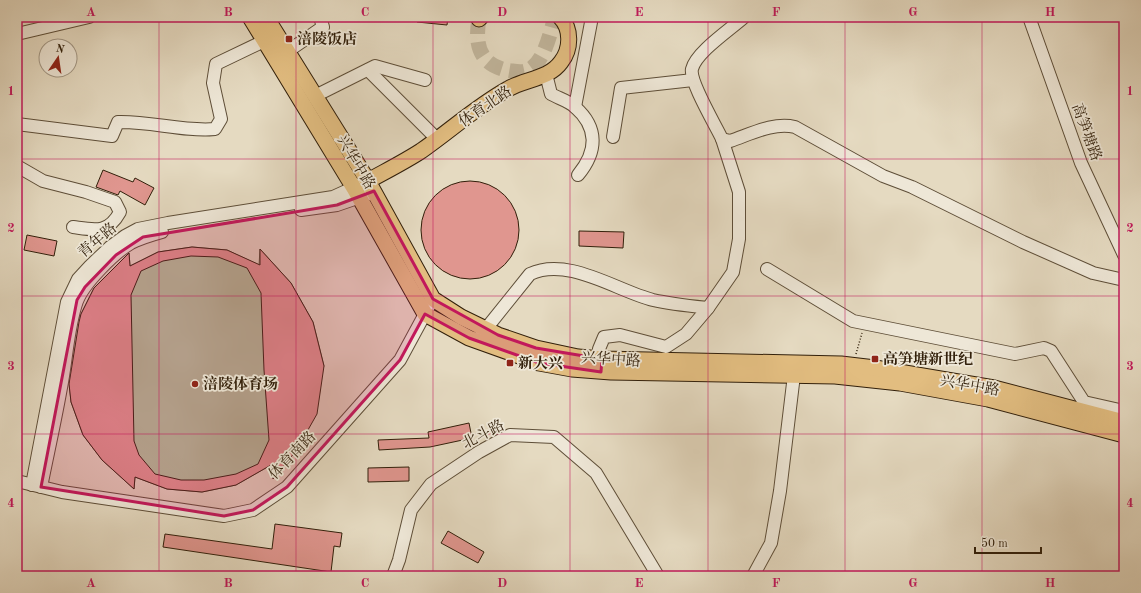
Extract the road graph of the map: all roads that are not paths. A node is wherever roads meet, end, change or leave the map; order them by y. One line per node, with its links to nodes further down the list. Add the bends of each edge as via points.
1 (89, 17): 9 (street)
2 (250, 17): 10 (main road)
3 (266, 17): 11 (main road, 兴华中路)
4 (320, 17): 11 (street, via 323,27)
5 (560, 17): 13 (main road, 体育北路, via 568,28 568,46 562,61)
6 (592, 17): 17 (street)
7 (744, 17): 15 (street, via 701,55 692,69)
8 (1029, 17): 27 (street, 高笋塘路, via 1080,164)
9 (17, 34)
10 (264, 41): 18 (street, via 216,64 213,83 221,119 215,129 202,130 138,121 118,122 112,136); 25 (main road)
11 (288, 52): 16 (main road, 兴华中路)
12 (368, 70): 14 (street, via 375,66); 16 (street); 20 (street)
13 (546, 74): 17 (street, via 551,94); 20 (main road, 体育北路, via 508,88)
14 (425, 80)
15 (693, 80): 19 (street, via 621,88); 21 (street)
16 (315, 96): 24 (main road, 兴华中路)
17 (575, 107): 23 (street, via 589,124 593,148 589,162)
18 (17, 124)
19 (613, 137)
20 (437, 139): 24 (main road, 体育北路)
21 (722, 139): 29 (street, via 730,141 775,125 795,127 882,176 912,186 1023,242 1093,273); 31 (street, via 739,192 740,239 733,272)
22 (17, 166): 26 (street, via 43,181 115,202 120,212 107,228 96,230)
23 (578, 175)
24 (371, 186): 25 (street, 青年路); 30 (main road, 兴华中路)
25 (357, 193): 32 (main road); 40 (street, 青年路, via 168,222 138,229 110,247 78,279 67,302)
26 (73, 227)
27 (1124, 254)
28 (767, 269): 36 (street, via 853,321 1015,354 1044,348 1051,351 1084,402)
29 (1124, 280)
30 (433, 299): 32 (street, 体育南路); 33 (main road, 兴华中路, via 461,317)
31 (708, 308): 33 (street, via 653,300 585,274 540,270 530,274); 34 (street, via 686,334 666,347 620,334 604,337 600,349)
32 (425, 314): 33 (main road, via 442,325); 40 (street, 体育南路, via 400,360 287,487 253,510 224,516)
33 (481, 335): 34 (main road, 兴华中路)
34 (602, 365): 35 (main road); 37 (main road, 兴华中路, via 875,368 994,388)
35 (794, 375): 38 (main road, via 835,376 900,383 988,399); 43 (street, via 771,543)
36 (1124, 411)
37 (1124, 422)
38 (1124, 435)
39 (17, 481): 40 (street, 体育南路)
40 (36, 486)
41 (393, 576): 42 (street, 北斗路, via 411,510 431,484 510,434 554,437 596,473)
42 (658, 576)
43 (753, 576)

